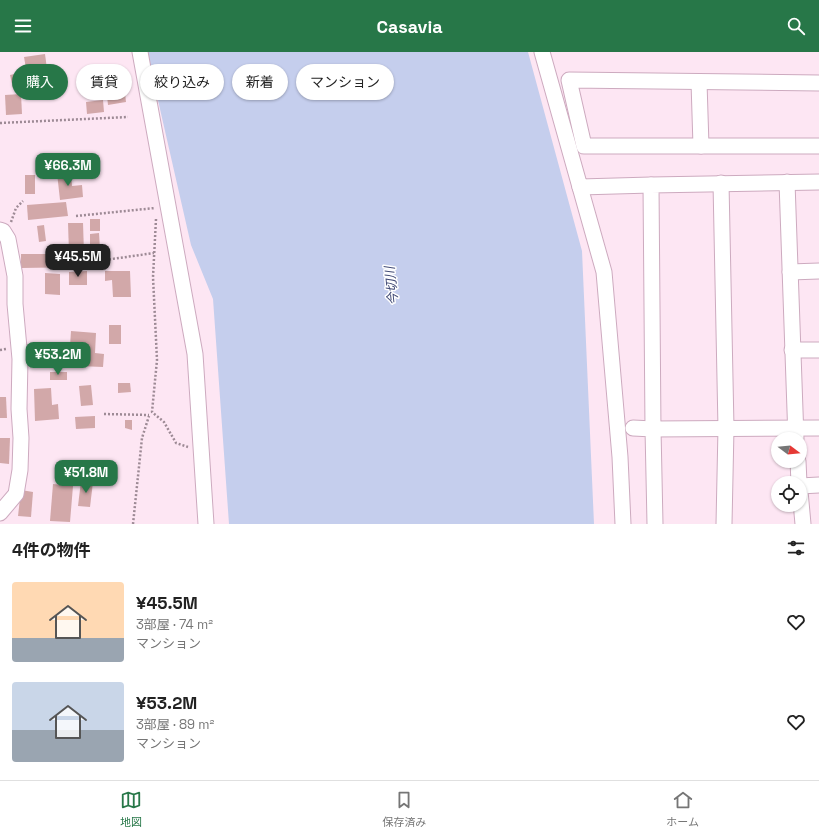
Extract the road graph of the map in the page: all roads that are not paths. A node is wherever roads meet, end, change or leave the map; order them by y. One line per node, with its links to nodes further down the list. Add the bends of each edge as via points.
1 (140, 52): 28 (street, via 161,206 195,354)
2 (542, 52): 11 (street)
3 (699, 82): 4 (street); 5 (street); 5 (street, via 569,80 584,146)
4 (819, 83)
5 (701, 146): 6 (street)
6 (819, 146)
7 (787, 182): 8 (street); 9 (street); 14 (street)
8 (819, 182)
9 (721, 183): 10 (street); 18 (street)
10 (651, 185): 11 (street); 20 (street)
11 (580, 187): 29 (street, via 604,272 620,457)
12 (3, 233): 27 (street, via 15,276 21,438 16,494)
13 (819, 271): 14 (street)
14 (790, 272): 15 (street)
15 (792, 350): 16 (street); 22 (street)
16 (819, 350)
17 (633, 428): 20 (street)
18 (726, 428): 20 (street); 21 (street); 31 (street)
19 (819, 428): 23 (street)
20 (652, 429): 30 (street)
21 (781, 432)
22 (795, 432)
23 (800, 432)
24 (807, 484): 25 (street)
25 (819, 485)
26 (802, 512): 32 (street)
27 (0, 513)
28 (206, 524)
29 (623, 524)
30 (655, 524)
31 (724, 524)
32 (803, 524)

